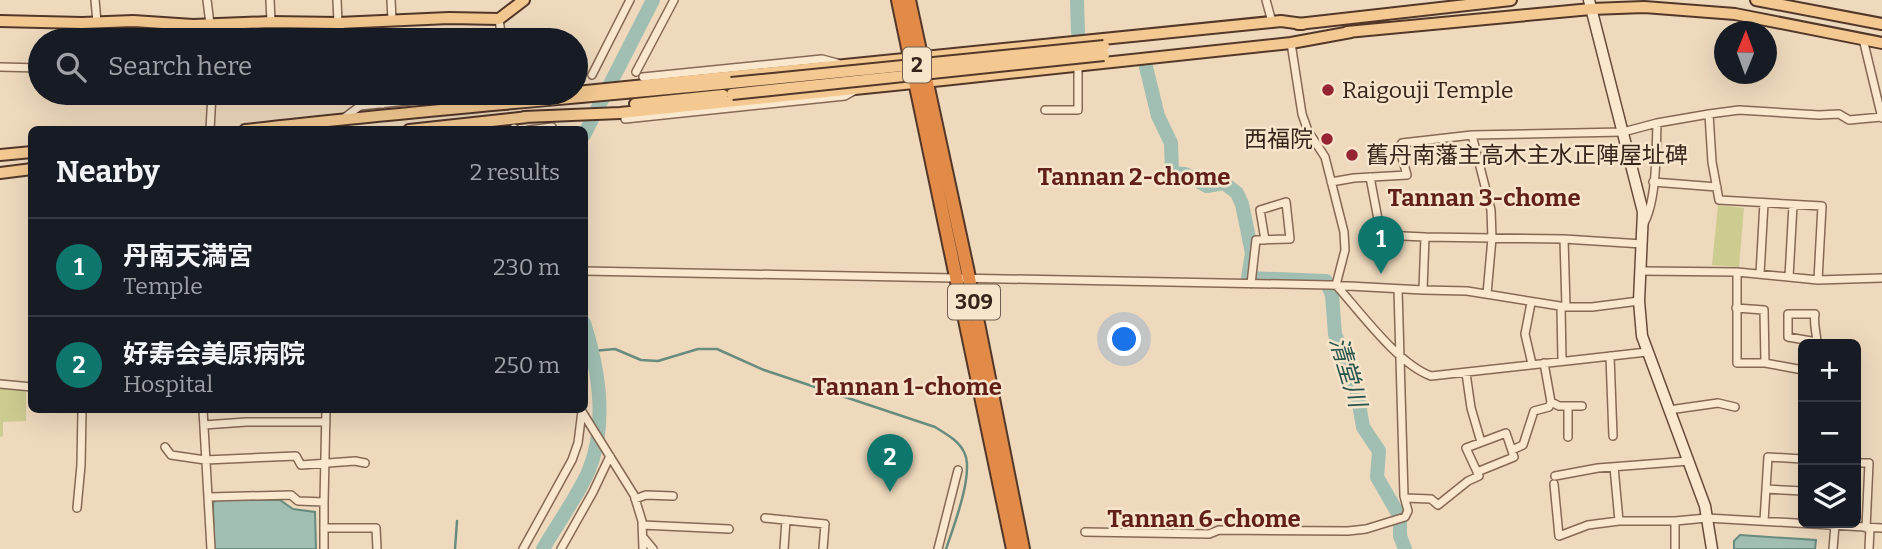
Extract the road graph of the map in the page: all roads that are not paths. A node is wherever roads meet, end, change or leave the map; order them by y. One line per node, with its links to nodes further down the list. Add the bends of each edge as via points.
1 (95, 0): 18 (street)
2 (207, 0): 21 (street)
3 (270, 0): 19 (street)
4 (338, 0): 22 (street)
5 (391, 0): 16 (street)
6 (524, 0): 15 (main road)
7 (630, 0): 38 (street)
8 (674, 0): 34 (street, via 639,74 821,60)
9 (898, 0): 33 (highway, 309)
10 (909, 0): 33 (highway, 309)
11 (1266, 0): 20 (street)
12 (1511, 0): 23 (main road, 2)
13 (1756, 0): 24 (main road)
14 (1590, 4): 28 (main road, 2); 29 (main road, 2, via 1708,11); 57 (street)
15 (499, 19): 16 (main road); 27 (street)
16 (391, 20): 22 (main road)
17 (0, 21): 18 (main road)
18 (97, 22): 21 (main road)
19 (271, 22): 21 (main road); 22 (main road)
20 (1272, 22): 23 (main road); 33 (main road)
21 (210, 23): 25 (street)
22 (338, 23): 26 (street)
23 (1303, 24): 32 (main road, 2)
24 (1882, 24)
25 (211, 28)
26 (340, 28)
27 (500, 28)
28 (1351, 32): 31 (main road); 32 (main road, 2)
29 (1862, 38): 30 (main road, 2); 50 (street)
30 (1882, 42)
31 (1291, 43): 35 (main road); 64 (street, via 1303,114 1325,157)
32 (1104, 50): 41 (main road, 2, bridge)
33 (916, 56): 34 (main road); 39 (highway, 309)
34 (844, 64): 42 (main road)
35 (1078, 65): 39 (main road); 48 (street, via 1078,110)
36 (0, 67): 37 (street)
37 (28, 68)
38 (592, 75)
39 (921, 82): 40 (main road); 80 (highway, 309)
40 (861, 87): 47 (main road); 52 (street, via 845,96)
41 (732, 89): 42 (main road, 2); 47 (main road, 2)
42 (622, 90): 43 (main road)
43 (588, 93)
44 (211, 105): 54 (street)
45 (372, 105): 51 (street, via 360,106)
46 (480, 105): 51 (main road)
47 (613, 110): 56 (main road)
48 (1045, 110)
49 (1709, 114): 50 (street, via 1740,110 1839,114 1849,120); 53 (street); 66 (street)
50 (1882, 117)
51 (343, 118): 55 (main road)
52 (625, 119)
53 (1657, 123): 57 (street); 65 (street)
54 (210, 126)
55 (277, 126)
56 (444, 126)
57 (1623, 132): 58 (street); 69 (street)
58 (1472, 135): 63 (street, via 1402,143 1399,147 1407,175); 71 (street, via 1491,210)
59 (28, 152): 60 (main road)
60 (0, 155)
61 (28, 170): 62 (main road)
62 (0, 173)
63 (1370, 177): 64 (street); 70 (street, via 1381,235)
64 (1331, 182): 84 (street, via 1345,250)
65 (1653, 182): 66 (street); 69 (street)
66 (1717, 187): 67 (street, via 1719,200)
67 (1764, 203): 68 (street); 78 (street)
68 (1793, 205): 79 (street); 82 (street, via 1822,206)
69 (1643, 226): 74 (street)
70 (1425, 237): 71 (street); 86 (street)
71 (1492, 238): 72 (street); 87 (street)
72 (1564, 239): 74 (street); 90 (street)
73 (1265, 240): 73 (street, via 1290,239 1286,202 1260,210); 83 (street, via 1256,240)
74 (1642, 244): 76 (street)
75 (588, 271): 80 (street)
76 (1641, 271): 77 (street); 88 (street)
77 (1737, 272): 78 (street); 91 (street)
78 (1760, 274): 79 (street)
79 (1789, 277): 82 (street)
80 (963, 278): 83 (street); 166 (highway, 309); 167 (highway, 309)
81 (1882, 278): 82 (street)
82 (1818, 280)
83 (1251, 283): 84 (street)
84 (1330, 285): 85 (street); 95 (street)
85 (1398, 289): 86 (street); 95 (street)
86 (1423, 290): 87 (street)
87 (1488, 294): 89 (street)
88 (1639, 301): 90 (street); 93 (street)
89 (1531, 303): 90 (street); 99 (street, via 1525,334)
90 (1563, 307): 96 (street)
91 (1736, 308): 98 (street, via 1764,310); 98 (street, via 1737,363)
92 (1817, 343): 92 (street, via 1788,337 1788,314 1815,314)
93 (1647, 352): 94 (street); 108 (street)
94 (1610, 356): 96 (street); 115 (street)
95 (1401, 358): 101 (street, via 1431,376); 136 (street)
96 (1562, 361): 97 (street)
97 (1544, 363): 99 (street); 104 (street)
98 (1765, 363): 100 (street)
99 (1532, 364): 101 (street)
100 (1798, 369)
101 (1466, 373): 117 (street)
102 (0, 384): 103 (street)
103 (28, 387)
104 (1551, 402): 105 (street); 119 (street, via 1534,411 1523,445)
105 (1568, 406): 106 (street); 116 (street)
106 (1582, 406)
107 (1735, 407): 108 (street, via 1718,403)
108 (1669, 410): 123 (street)
109 (82, 413): 139 (street)
110 (203, 413): 114 (street)
111 (326, 413): 113 (street)
112 (583, 413): 120 (street); 159 (street, via 572,460)
113 (326, 422): 114 (street); 126 (street)
114 (204, 425): 122 (street)
115 (1613, 436)
116 (1568, 437)
117 (1481, 442): 119 (street, via 1506,433); 129 (street, via 1466,447)
118 (165, 447): 122 (street, via 171,455)
119 (1512, 450): 129 (street, via 1514,457)
120 (609, 454): 137 (street); 160 (street)
121 (1798, 459): 130 (street, via 1768,457)
122 (205, 460): 126 (street, via 296,456 301,465); 135 (street)
123 (1689, 461): 127 (street); 141 (street)
124 (365, 463): 126 (street)
125 (1861, 463): 134 (street, via 1869,463)
126 (326, 464): 138 (street)
127 (1614, 467): 143 (street); 143 (street, via 1555,480 1559,536 1588,525)
128 (958, 470): 165 (street)
129 (1476, 471): 136 (street, via 1479,476 1438,505 1431,499)
130 (1766, 489): 131 (street); 144 (street)
131 (1798, 491)
132 (1861, 495): 134 (street)
133 (673, 496): 137 (street)
134 (1867, 496): 151 (street)
135 (209, 497): 138 (street, via 290,495 298,501); 156 (street)
136 (1405, 498): 154 (street, via 1405,517 1366,530)
137 (635, 499): 147 (street)
138 (324, 502): 149 (street)
139 (77, 508)
140 (765, 518): 142 (street)
141 (1707, 518): 144 (street); 145 (street); 169 (street)
142 (786, 520): 163 (street); 164 (street, via 825,524)
143 (1619, 521): 145 (street)
144 (1764, 521): 146 (street)
145 (1675, 522): 168 (street)
146 (1798, 523)
147 (642, 525): 153 (street); 155 (street)
148 (1861, 527): 151 (street)
149 (324, 528): 157 (street); 158 (street, via 376,528)
150 (1835, 528): 170 (street)
151 (1868, 528): 152 (street); 171 (street)
152 (1882, 528)
153 (729, 529)
154 (1085, 532)
155 (642, 536): 161 (street); 162 (street)
156 (211, 549)
157 (324, 549)
158 (377, 549)
159 (523, 549)
160 (561, 549)
161 (643, 549)
162 (653, 549)
163 (783, 549)
164 (823, 549)
165 (938, 549)
166 (1013, 549)
167 (1023, 549)
168 (1675, 549)
169 (1712, 549)
170 (1833, 549)
171 (1869, 549)

